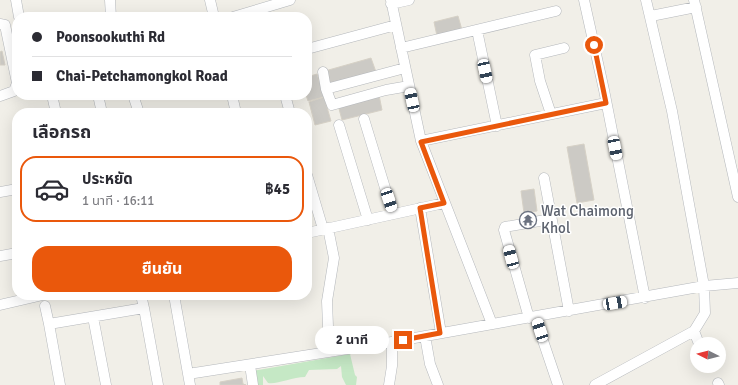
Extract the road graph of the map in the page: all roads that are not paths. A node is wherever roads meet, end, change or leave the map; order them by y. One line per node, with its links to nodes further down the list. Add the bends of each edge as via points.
1 (16, 0): 10 (street)
2 (110, 0): 11 (street)
3 (210, 0): 12 (street)
4 (290, 0): 13 (street)
5 (409, 0): 8 (street)
6 (584, 0): 29 (street)
7 (646, 0): 15 (street)
8 (391, 2): 17 (street)
9 (695, 3): 15 (street); 38 (street)
10 (19, 12)
11 (111, 12)
12 (213, 12)
13 (250, 12)
14 (556, 12): 18 (street)
15 (651, 16): 50 (street, via 672,111)
16 (0, 24): 22 (street, via 5,25)
17 (396, 25): 19 (street); 20 (street)
18 (476, 30): 20 (street); 33 (street)
19 (312, 48)
20 (401, 48): 23 (street)
21 (564, 48): 30 (street, via 535,55)
22 (12, 59)
23 (405, 68): 25 (street); 26 (street)
24 (323, 72): 26 (street)
25 (409, 86): 26 (street, via 386,90 334,109); 34 (street)
26 (326, 89)
27 (12, 92): 28 (street)
28 (0, 96)
29 (606, 103): 30 (street); 51 (street)
30 (551, 114): 33 (street)
31 (364, 119): 42 (street)
32 (339, 125): 44 (street)
33 (497, 126): 34 (street)
34 (421, 142): 40 (street)
35 (544, 178): 43 (street)
36 (12, 190): 37 (street)
37 (0, 192)
38 (738, 197)
39 (312, 198): 45 (street)
40 (444, 203): 41 (street); 62 (street)
41 (420, 208): 42 (street); 64 (street)
42 (393, 214): 44 (street)
43 (551, 219): 58 (street); 60 (street, via 505,227 504,230)
44 (368, 220): 45 (street)
45 (326, 228): 46 (street); 68 (street, via 334,258 327,300)
46 (312, 232)
47 (12, 254): 48 (street)
48 (0, 256)
49 (738, 283): 50 (street)
50 (704, 286): 51 (street); 63 (street, via 705,313)
51 (645, 298): 58 (street)
52 (22, 300): 55 (street)
53 (142, 300): 57 (street)
54 (175, 300): 70 (street)
55 (0, 305)
56 (45, 306): 61 (street)
57 (144, 308): 59 (street); 73 (street)
58 (570, 311): 60 (street)
59 (93, 317): 61 (street); 72 (street)
60 (532, 317): 62 (street); 78 (street)
61 (49, 324): 71 (street)
62 (492, 324): 64 (street)
63 (694, 331): 66 (street); 79 (street)
64 (440, 333): 65 (street)
65 (425, 336): 67 (street); 77 (street, via 430,364)
66 (696, 337)
67 (392, 342): 68 (street); 76 (street)
68 (329, 352): 69 (street)
69 (250, 364): 70 (street); 75 (street)
70 (188, 374): 74 (street)
71 (60, 385)
72 (106, 385)
73 (158, 385)
74 (190, 385)
75 (253, 385)
76 (390, 385)
77 (438, 385)
78 (558, 385)
79 (595, 385)

